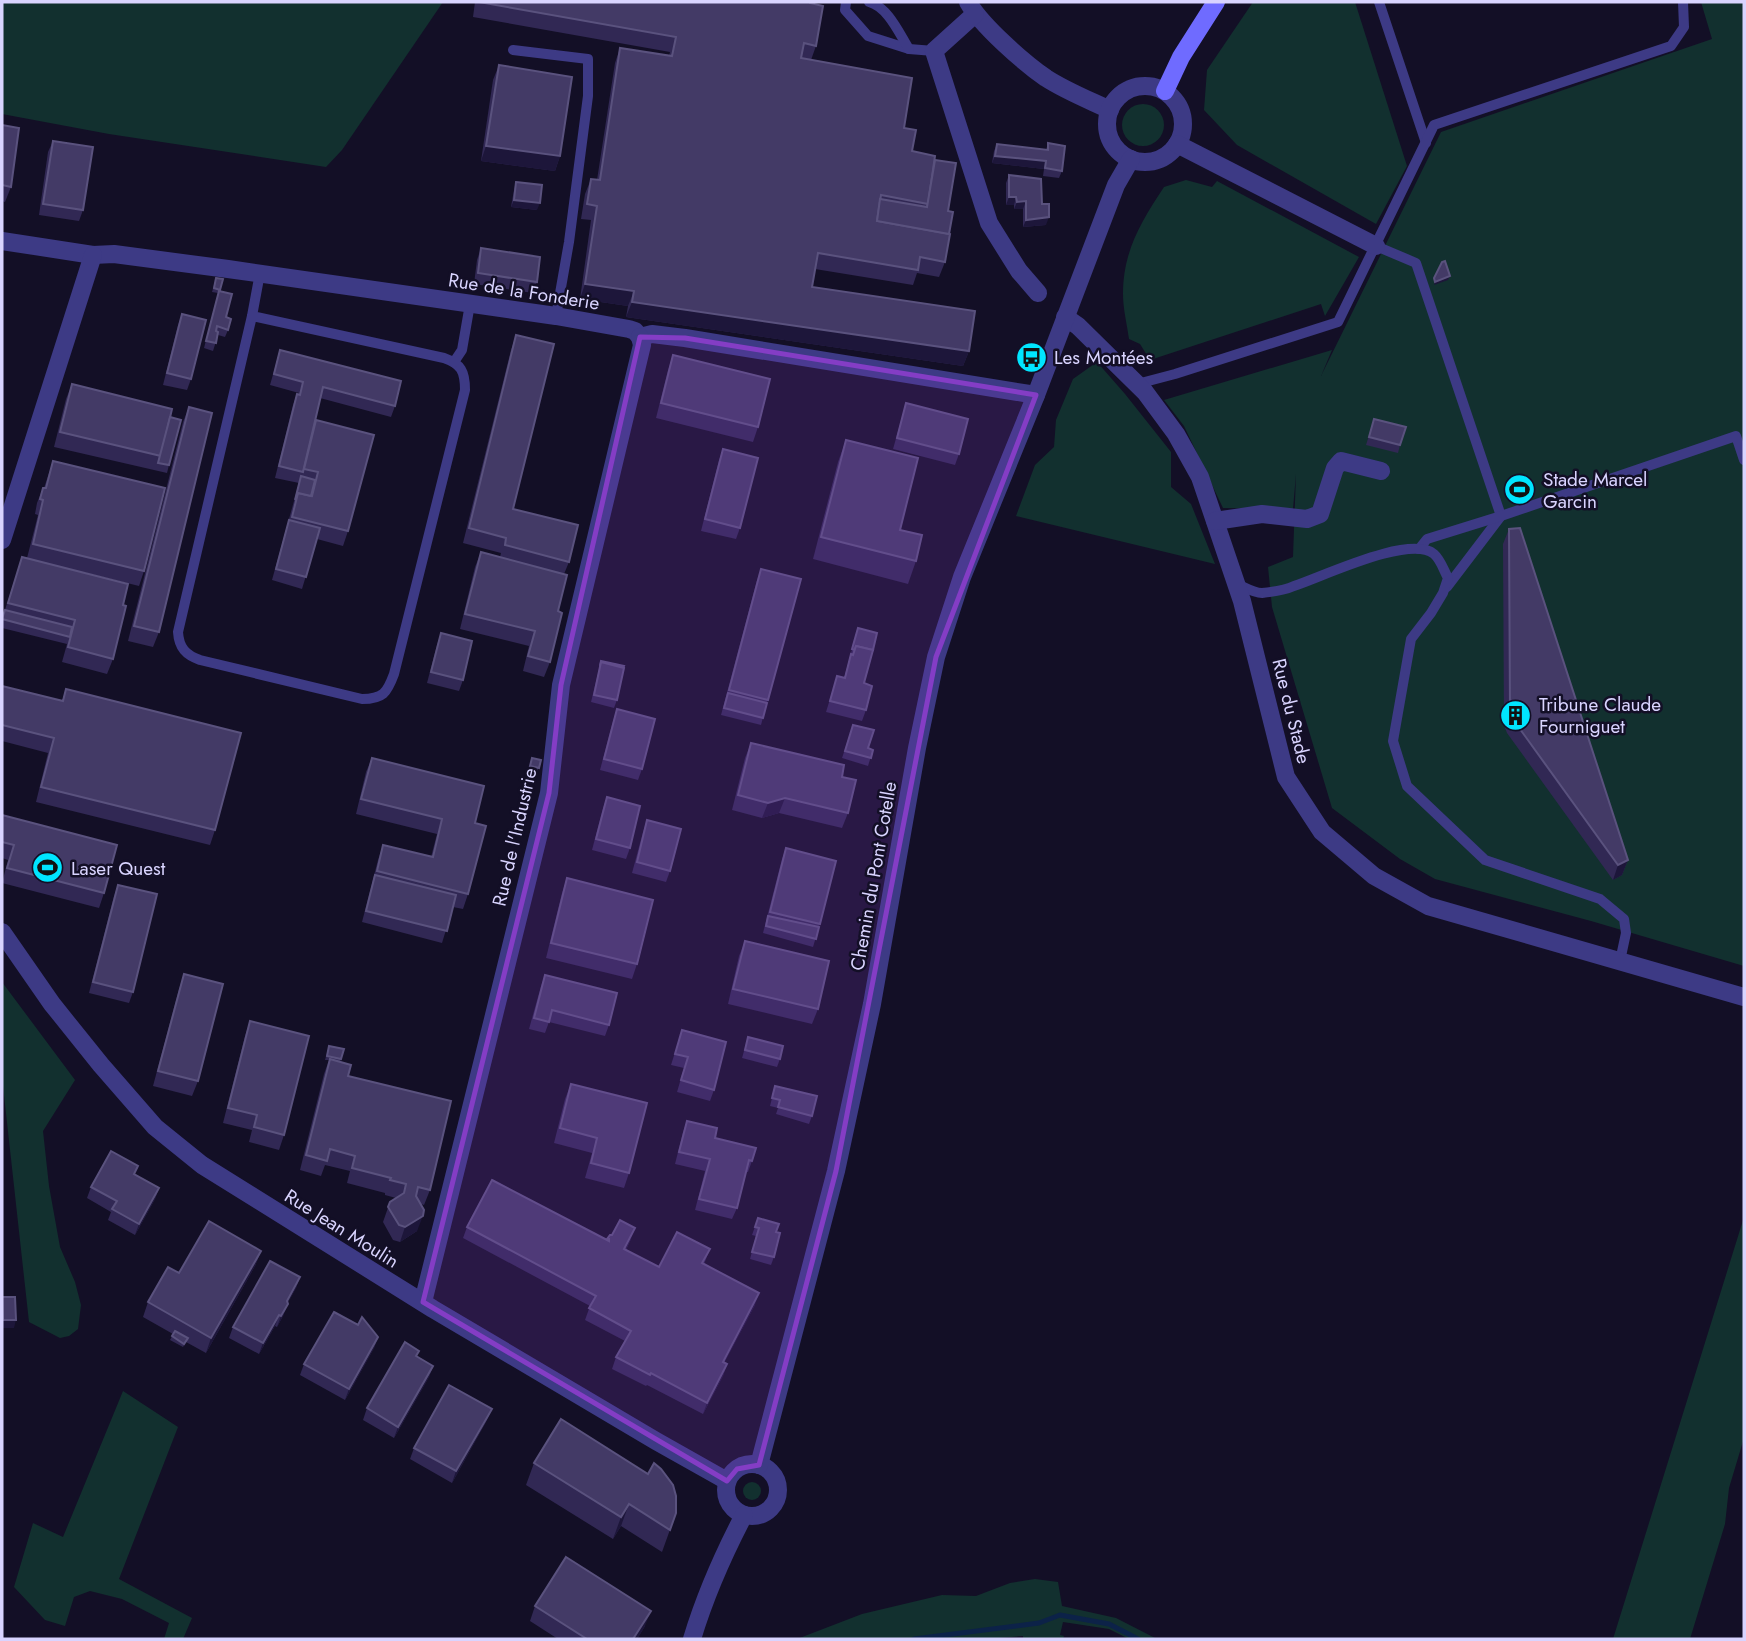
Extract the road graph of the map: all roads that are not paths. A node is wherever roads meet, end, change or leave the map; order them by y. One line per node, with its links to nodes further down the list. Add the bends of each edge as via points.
1 (846, 2): 7 (lane, via 845,10 868,36)
2 (869, 2): 7 (lane, via 893,22)
3 (1216, 2): 10 (main road)
4 (1379, 2): 12 (lane)
5 (1683, 2): 12 (lane, via 1684,27 1671,46 1434,125)
6 (971, 8): 9 (street); 11 (street, via 1047,79)
7 (909, 49): 9 (lane)
8 (513, 50): 23 (lane, via 588,60 589,96)
9 (934, 51): 19 (street, via 989,223)
10 (1165, 91): 11 (street, via 1133,88); 13 (street, via 1183,118)
11 (1110, 110): 14 (street, via 1110,136)
12 (1426, 143): 16 (lane)
13 (1177, 144): 14 (street, via 1157,160); 16 (street)
14 (1131, 159): 21 (street, Chemin du Pont Cotelle, via 1116,185)
15 (2, 241): 17 (street, Rue de la Fonderie)
16 (1376, 246): 26 (lane, via 1338,323); 30 (lane, via 1416,263)
17 (93, 255): 18 (street, Rue de la Fonderie); 32 (street)
18 (260, 273): 20 (street, Rue de la Fonderie); 22 (lane)
19 (1038, 293)
20 (470, 304): 23 (street, Rue de la Fonderie); 25 (lane, via 462,350)
21 (1067, 313): 26 (street, Rue du Stade); 27 (street, Chemin du Pont Cotelle)
22 (251, 316): 25 (lane); 25 (lane, via 178,640 189,656 200,660 362,699 383,695 394,674 466,390 464,373)
23 (556, 316): 24 (street, Rue de la Fonderie, via 629,328)
24 (640, 337): 27 (street, Rue de la Fonderie, via 685,338); 39 (street, Rue de l'Industrie, via 642,345 561,685 549,793)
25 (454, 362)
26 (1137, 384): 31 (street, Rue du Stade, via 1176,434 1200,477)
27 (1036, 395): 40 (street, Chemin du Pont Cotelle, via 962,577 936,657 836,1171)
28 (1744, 460): 30 (lane, via 1736,436)
29 (1381, 471): 31 (street, via 1341,461 1320,514 1307,519 1262,514)
30 (1501, 516): 33 (lane, via 1427,540); 35 (lane)
31 (1215, 521): 34 (street, Rue du Stade)
32 (2, 540)
33 (1419, 550): 34 (lane, via 1348,564 1292,587 1259,593); 35 (lane, via 1434,553 1442,564 1448,578)
34 (1236, 583): 37 (street, Rue du Stade, via 1286,777 1322,832 1374,876 1428,906)
35 (1443, 593): 37 (lane, via 1411,639 1392,741 1407,786 1485,860 1600,899 1624,919)
36 (2, 932): 39 (street, Rue Jean Moulin, via 52,1004 155,1127 202,1165)
37 (1620, 961): 38 (street, Rue du Stade)
38 (1744, 997)
39 (422, 1302): 41 (street, Rue Jean Moulin)
40 (759, 1465): 41 (street, via 744,1465); 42 (street, via 776,1481 777,1498 768,1511)
41 (727, 1481): 42 (street, via 730,1505)
42 (744, 1516): 43 (street, via 707,1593)
43 (692, 1639)

